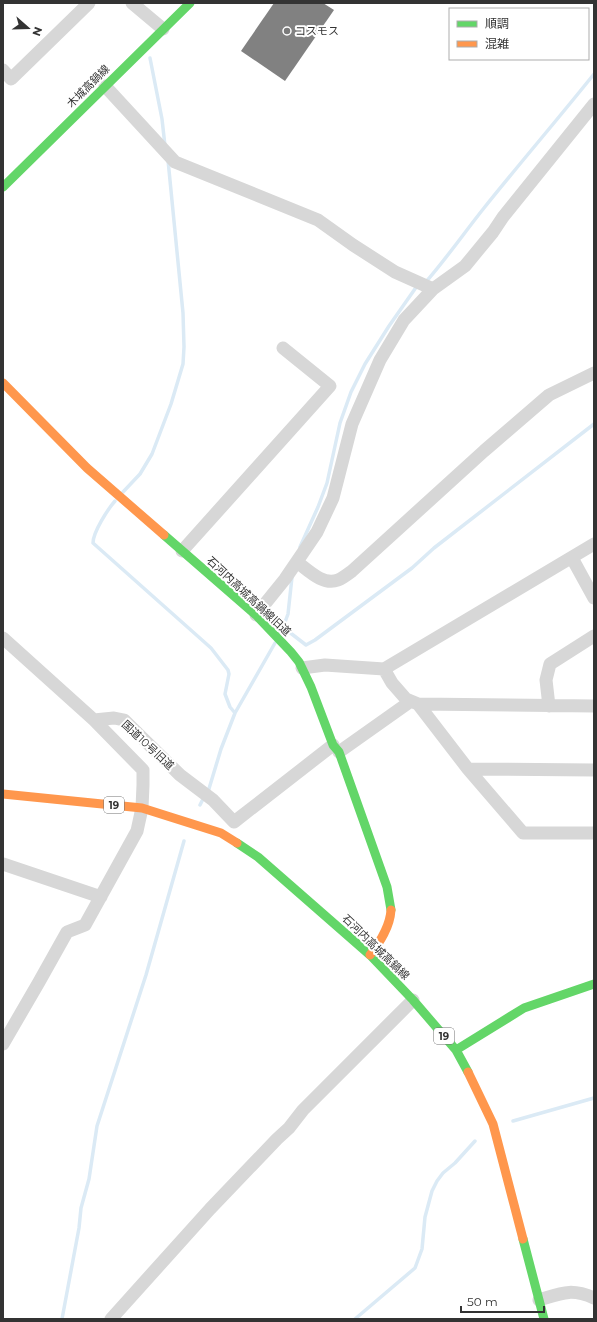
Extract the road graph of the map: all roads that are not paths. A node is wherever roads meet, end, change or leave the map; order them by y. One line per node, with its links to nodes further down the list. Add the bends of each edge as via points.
1 (89, 3): 5 (street, via 11,79)
2 (132, 3): 4 (street)
3 (190, 3): 4 (main road, 木城高鍋線)
4 (163, 29): 6 (main road, 木城高鍋線)
5 (3, 70)
6 (105, 86): 8 (main road, 木城高鍋線); 9 (street, via 175,162 318,220 396,272)
7 (594, 104): 9 (street, via 465,266)
8 (3, 187)
9 (434, 289): 16 (street, via 404,320 380,360 352,424 333,498 318,532)
10 (283, 348): 14 (street, via 330,386)
11 (594, 373): 16 (street, via 549,395 339,580 324,581)
12 (3, 383): 14 (main road, 石河内高城高鍋線旧道, via 87,468)
13 (594, 544): 15 (street)
14 (182, 551): 18 (main road, 石河内高城高鍋線旧道)
15 (572, 558): 17 (street); 22 (street)
16 (297, 562): 18 (street)
17 (594, 598)
18 (256, 615): 21 (main road, 石河内高城高鍋線旧道, via 291,652)
19 (594, 636): 24 (street, via 550,664 546,680)
20 (3, 638): 26 (street)
21 (302, 668): 22 (street, via 326,665); 27 (main road, 石河内高城高鍋線旧道)
22 (384, 669): 23 (street, via 406,699)
23 (414, 702): 24 (street); 27 (street); 28 (street)
24 (549, 706): 25 (street)
25 (594, 706)
26 (94, 720): 27 (street, 国道10号旧道, via 124,720 180,775 213,800 234,822); 31 (street, via 143,770)
27 (336, 749): 35 (main road, 石河内高城高鍋線旧道, via 387,887 392,911 383,938)
28 (468, 769): 29 (street); 32 (street, via 523,833)
29 (594, 770)
30 (3, 794): 31 (main road, 石河内高城高鍋線 / 19)
31 (142, 808): 34 (street, via 137,831); 35 (main road, 石河内高城高鍋線 / 19, via 188,821 228,837 258,857)
32 (594, 833)
33 (3, 864): 34 (street)
34 (101, 897): 38 (street, via 85,925 67,932)
35 (370, 955): 37 (main road, 石河内高城高鍋線 / 19)
36 (594, 984): 39 (main road, via 524,1008)
37 (413, 1000): 39 (main road, 石河内高城高鍋線 / 19); 42 (street, via 303,1110)
38 (3, 1044)
39 (456, 1050): 41 (main road, 石河内高城高鍋線 / 19, via 493,1124)
40 (594, 1298): 41 (street, via 568,1292)
41 (539, 1300): 43 (main road, 石河内高城高鍋線 / 19)
42 (111, 1319)
43 (544, 1319)

